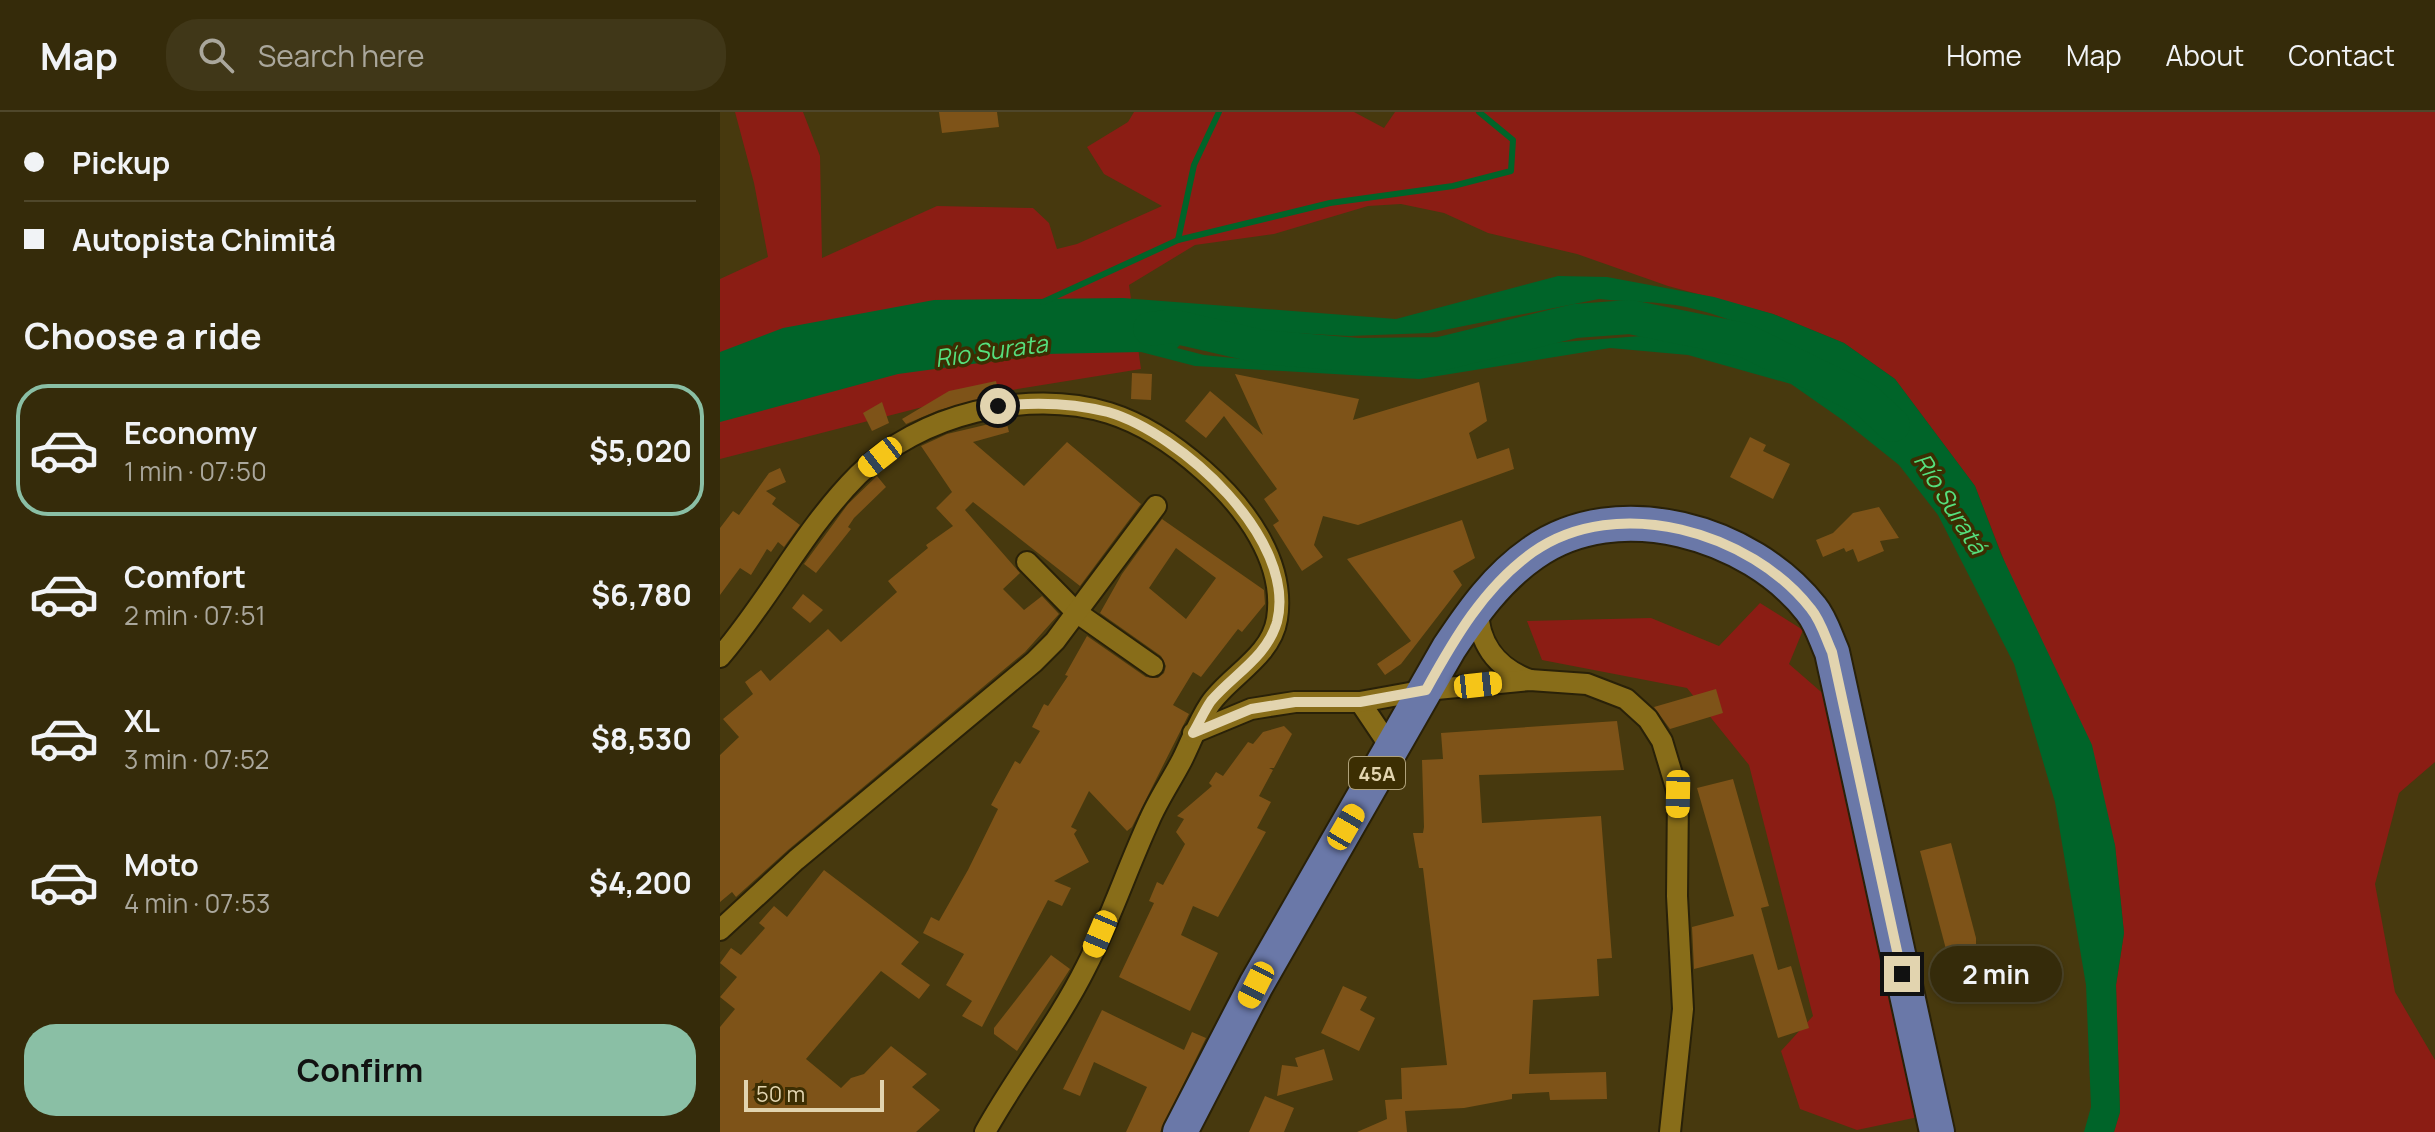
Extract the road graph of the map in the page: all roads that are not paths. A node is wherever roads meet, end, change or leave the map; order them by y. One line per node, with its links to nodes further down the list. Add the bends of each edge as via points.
1 (1156, 506): 4 (street)
2 (1027, 562): 4 (street)
3 (1478, 605): 7 (street, via 1479,628 1488,650 1506,669); 8 (highway, 45A); 16 (highway, 45A, via 1533,552 1562,536 1665,525 1745,551 1812,609 1832,652)
4 (1076, 612): 6 (street); 12 (street, via 1034,662)
5 (720, 657): 10 (street, via 832,504 860,473 905,440 998,406 1031,403 1109,413 1182,452 1217,483 1246,517 1277,580 1277,620 1268,640 1211,702)
6 (1153, 666)
7 (1530, 680): 8 (street); 15 (street, via 1587,684 1626,699 1662,741 1678,794 1683,1009)
8 (1426, 690): 9 (street); 11 (highway, 45A)
9 (1360, 702): 10 (street, via 1295,702 1251,709); 11 (street)
10 (1193, 733): 13 (street, via 1150,817 1086,967)
11 (1391, 748): 14 (highway, 45A, via 1256,985)
12 (720, 930)
13 (985, 1132)
14 (1180, 1132)
15 (1670, 1132)
16 (1937, 1132)

